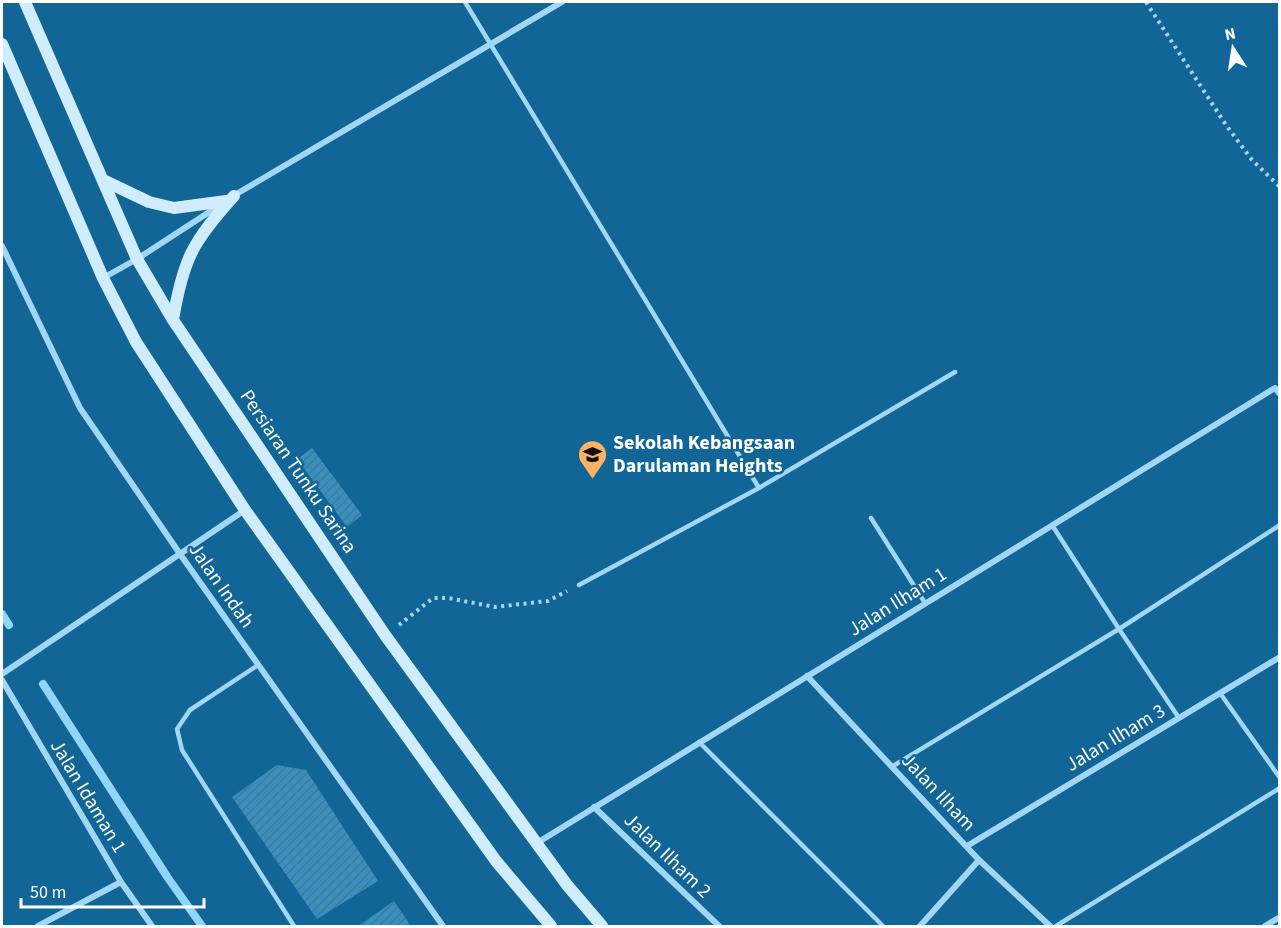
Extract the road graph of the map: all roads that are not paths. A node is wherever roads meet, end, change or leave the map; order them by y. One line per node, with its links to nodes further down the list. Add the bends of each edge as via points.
1 (25, 2): 6 (street, Persiaran Tunku Sarina)
2 (465, 2): 4 (lane)
3 (562, 2): 4 (street)
4 (491, 43): 7 (street); 14 (lane)
5 (2, 44): 10 (street)
6 (103, 180): 7 (street, via 149,202 174,208); 9 (street, Persiaran Tunku Sarina)
7 (230, 198): 9 (street); 11 (street, via 194,245 178,290)
8 (2, 246): 19 (street, Jalan Indah, via 80,408)
9 (137, 259): 10 (street); 11 (street, Persiaran Tunku Sarina)
10 (103, 278): 15 (street, via 136,342)
11 (173, 320): 35 (street, Persiaran Tunku Sarina, via 386,635)
12 (955, 372): 14 (lane)
13 (1277, 391): 17 (street, Jalan Ilham 1)
14 (759, 488): 20 (lane)
15 (245, 510): 19 (street); 44 (street, via 496,861)
16 (871, 518): 21 (lane)
17 (1052, 525): 21 (street, Jalan Ilham 1); 22 (lane)
18 (1280, 525): 22 (lane)
19 (180, 554): 24 (street, Jalan Indah); 25 (street)
20 (579, 585)
21 (925, 603): 26 (street, Jalan Ilham 1)
22 (1119, 629): 29 (lane); 31 (lane)
23 (1280, 657): 28 (street, Jalan Ilham 3)
24 (258, 665): 42 (lane, via 190,710 177,729 182,750); 43 (street, Jalan Indah)
25 (2, 674)
26 (807, 676): 30 (street, Jalan Ilham 1); 31 (street, Jalan Ilham)
27 (2, 680): 38 (street, Jalan Idaman 1)
28 (1220, 693): 29 (street, Jalan Ilham 3); 32 (lane)
29 (1179, 718): 36 (street, Jalan Ilham 3)
30 (699, 742): 34 (street, Jalan Ilham 1); 47 (lane)
31 (893, 766): 36 (street, Jalan Ilham)
32 (1280, 778)
33 (1280, 788): 50 (lane)
34 (594, 807): 35 (street, Jalan Ilham 1); 46 (street, Jalan Ilham 2)
35 (537, 843): 45 (street, Persiaran Tunku Sarina)
36 (967, 846): 37 (street, Jalan Ilham)
37 (980, 860): 48 (street); 49 (street, Jalan Ilham)
38 (121, 882): 40 (street); 41 (street, Jalan Idaman 1)
39 (1280, 917): 51 (street)
40 (38, 927)
41 (152, 927)
42 (294, 927)
43 (443, 927)
44 (551, 927)
45 (602, 927)
46 (719, 927)
47 (883, 927)
48 (920, 927)
49 (1050, 927)
50 (1056, 927)
51 (1265, 927)

